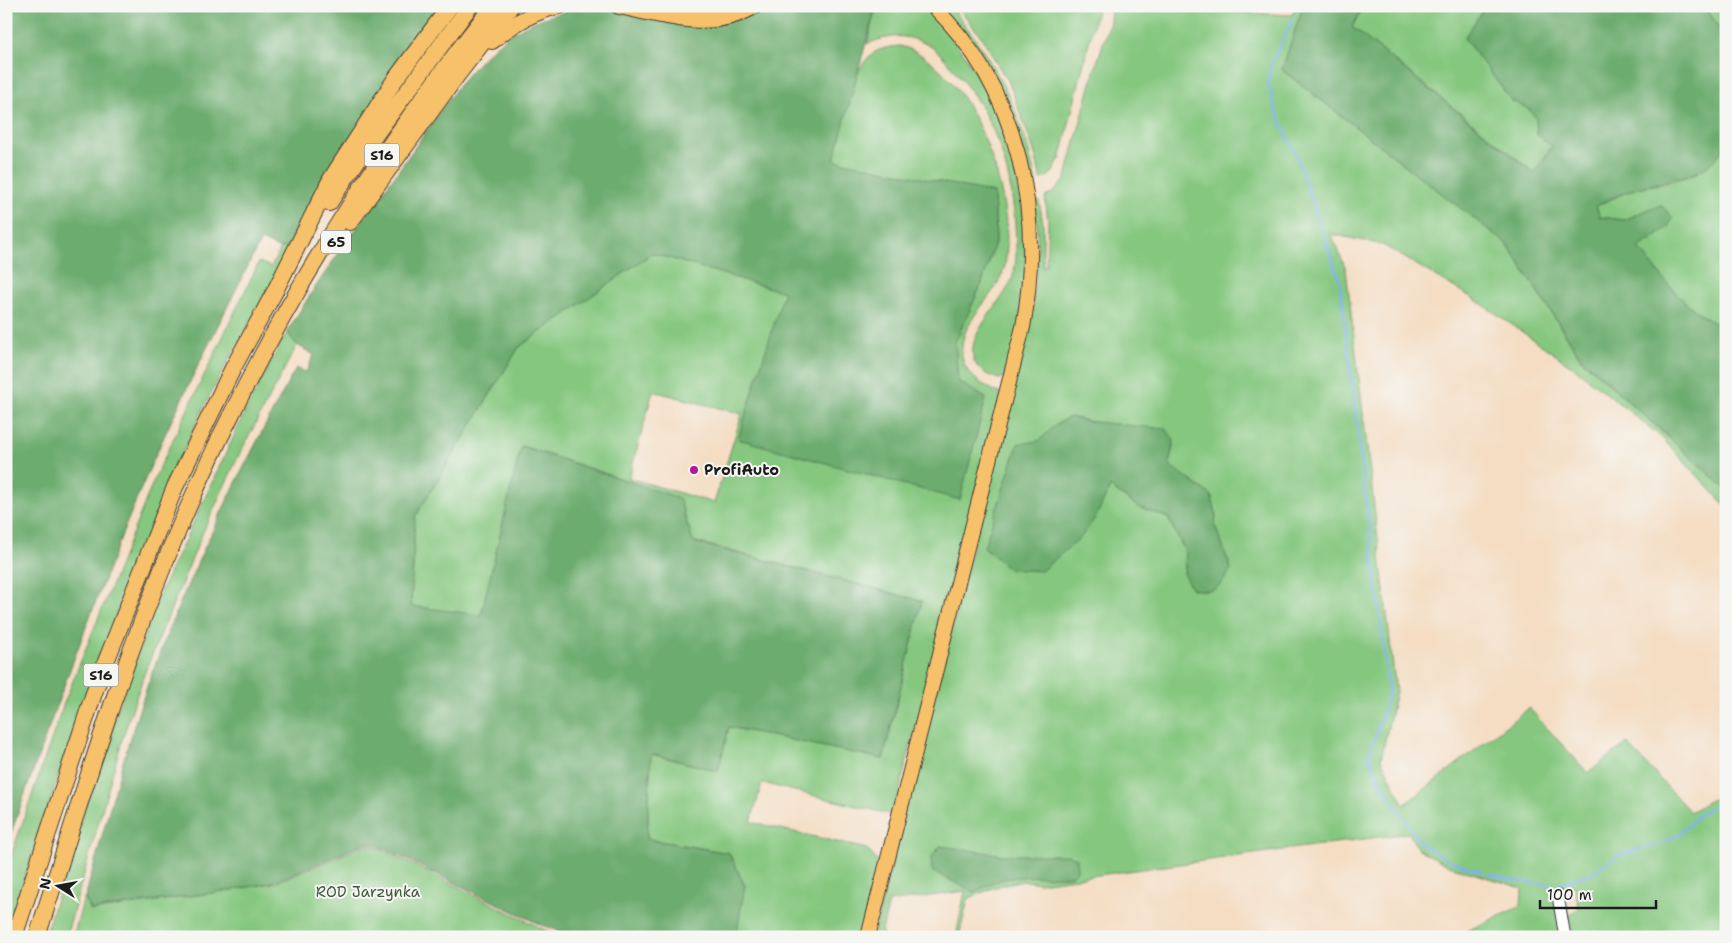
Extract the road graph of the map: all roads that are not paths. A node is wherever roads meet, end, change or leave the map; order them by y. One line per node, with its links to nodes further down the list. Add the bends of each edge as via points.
1 (450, 6): 12 (highway, S16, via 355,139)
2 (470, 6): 12 (highway, S16, via 367,146)
3 (493, 6): 13 (highway, S16, via 384,153)
4 (511, 6): 11 (highway, 65)
5 (559, 6): 11 (highway, via 506,29)
6 (619, 6): 9 (highway, via 692,20 736,16)
7 (680, 6): 8 (highway, via 699,9)
8 (727, 6)
9 (754, 6)
10 (933, 6): 17 (main road, via 981,67 1011,130 1026,190 1031,245 1030,280 1020,335)
11 (458, 74): 13 (highway, 65)
12 (274, 293): 15 (highway, S16, via 195,446 129,599 76,744)
13 (284, 313): 16 (highway, S16, via 225,427 147,606 101,736)
14 (1558, 896): 18 (street)
15 (14, 937)
16 (37, 937)
17 (868, 937)
18 (1565, 937)

